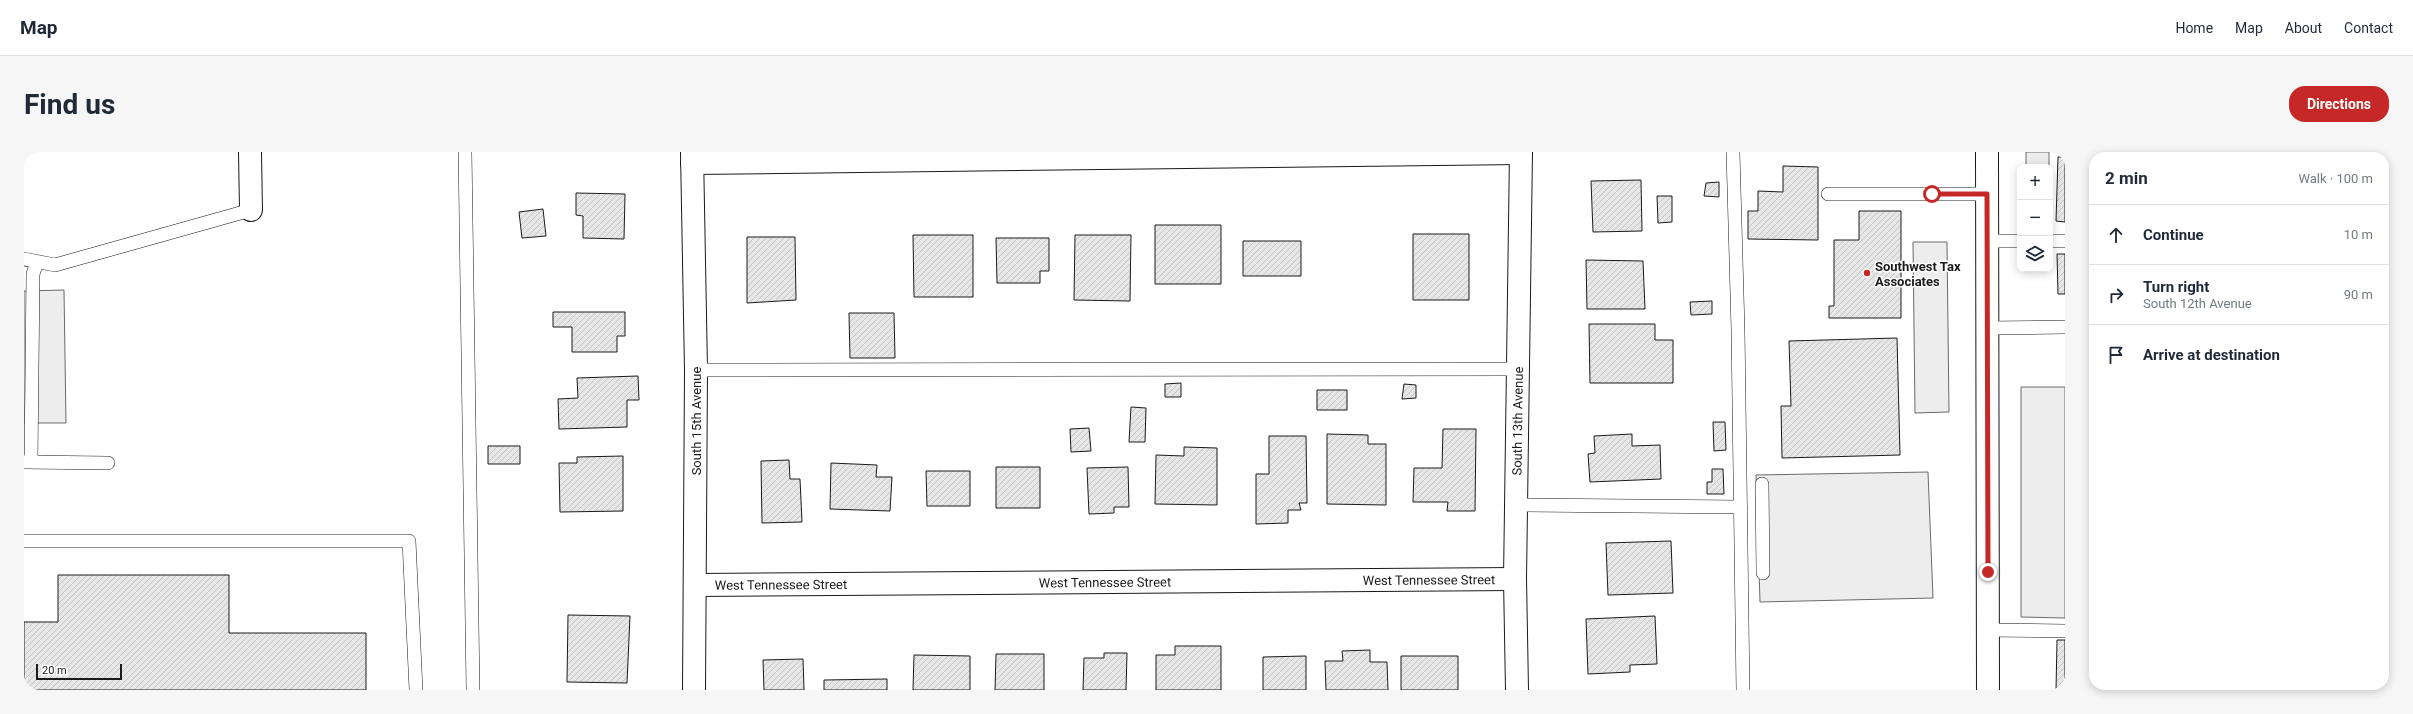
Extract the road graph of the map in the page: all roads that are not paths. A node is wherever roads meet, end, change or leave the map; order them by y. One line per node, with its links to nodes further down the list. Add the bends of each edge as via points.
1 (250, 152): 9 (street)
2 (465, 152): 32 (lane)
3 (1521, 152): 6 (street); 18 (street, South 13th Avenue)
4 (1732, 152): 24 (lane)
5 (1987, 152): 8 (street)
6 (692, 158): 19 (street, South 15th Avenue)
7 (1828, 194): 8 (lane)
8 (1987, 194): 10 (street)
9 (251, 210): 15 (lane, via 55,265)
10 (1987, 241): 11 (lane); 17 (street)
11 (2017, 241)
12 (2053, 241): 13 (lane)
13 (2065, 241)
14 (24, 260): 15 (lane)
15 (37, 262): 20 (lane, via 33,274)
16 (2065, 327): 17 (lane)
17 (1987, 328): 29 (street)
18 (1517, 369): 19 (lane); 23 (street, South 13th Avenue)
19 (696, 370): 28 (street, South 15th Avenue)
20 (28, 462): 21 (lane)
21 (108, 463)
22 (1762, 484): 26 (lane)
23 (1516, 505): 24 (lane); 27 (street, South 13th Avenue)
24 (1741, 507): 35 (lane)
25 (24, 541): 31 (lane, via 408,541)
26 (1763, 573)
27 (1515, 580): 28 (street, West Tennessee Street); 34 (street, South 13th Avenue)
28 (696, 585): 33 (street, South 15th Avenue)
29 (1988, 630): 30 (lane); 36 (street)
30 (2065, 631)
31 (416, 690)
32 (473, 690)
33 (694, 690)
34 (1517, 690)
35 (1743, 690)
36 (1988, 690)

